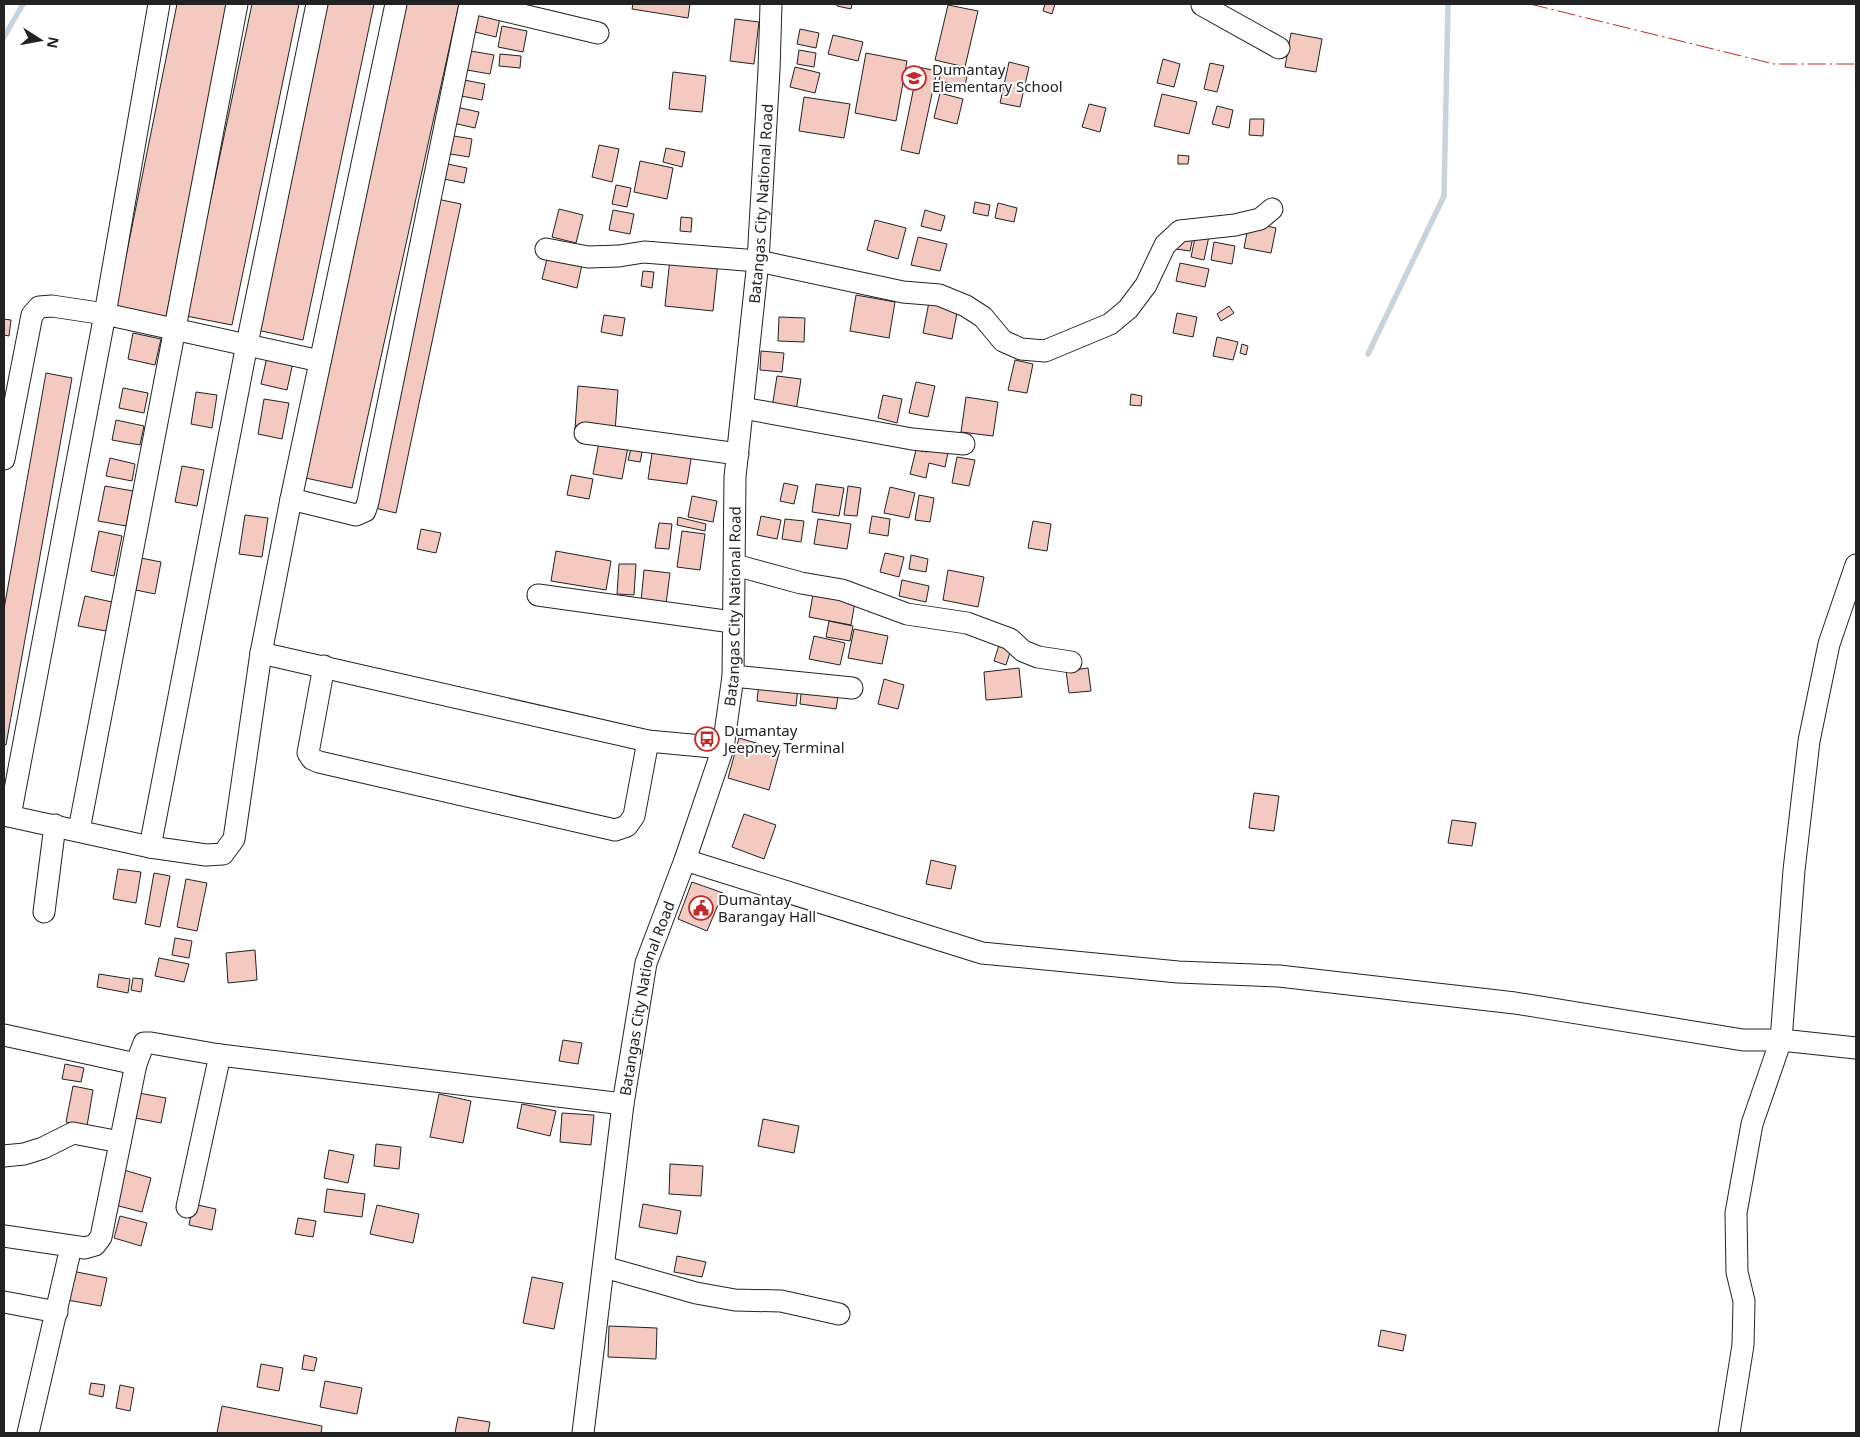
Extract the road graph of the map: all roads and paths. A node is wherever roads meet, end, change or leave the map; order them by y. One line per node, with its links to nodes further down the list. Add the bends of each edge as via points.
1 (159, 4): 14 (street)
2 (237, 4): 15 (street)
3 (317, 4): 16 (street)
4 (396, 4): 17 (street)
5 (470, 4): 23 (street, via 365,511 356,515)
6 (477, 4): 9 (street)
7 (771, 4): 13 (street, Batangas City National Road)
8 (1201, 4): 10 (street)
9 (598, 32)
10 (1279, 48)
11 (1272, 209): 13 (street, via 1260,219 1235,225 1180,231 1165,245 1146,285 1128,309 1110,324 1045,350 1021,349 1003,341 983,317 939,295 903,292)
12 (546, 249): 13 (street, via 588,257 644,252)
13 (758, 261): 18 (street, Batangas City National Road)
14 (104, 314): 15 (street); 22 (street, via 52,306 39,307 32,315); 35 (street)
15 (175, 328): 16 (street); 37 (street)
16 (247, 344): 17 (street); 38 (street)
17 (320, 361): 23 (street)
18 (743, 408): 20 (street, via 912,439); 21 (street, Batangas City National Road)
19 (585, 433): 21 (street)
20 (964, 444)
21 (738, 454): 24 (street, Batangas City National Road)
22 (4, 459)
23 (291, 499): 28 (street)
24 (735, 565): 27 (street, Batangas City National Road); 29 (street, via 801,583 842,590 906,614 967,622 1010,639 1023,651 1038,657)
25 (1856, 565): 42 (street, via 1829,644 1809,741 1794,870)
26 (538, 595): 27 (street)
27 (732, 622): 31 (street, Batangas City National Road)
28 (261, 653): 30 (street); 38 (street, via 234,839 223,854 206,855)
29 (1071, 662)
30 (324, 666): 33 (street); 33 (street, via 308,753 319,762 614,830 627,826 634,816)
31 (733, 676): 32 (street); 34 (street, Batangas City National Road)
32 (852, 688)
33 (648, 741): 34 (street)
34 (723, 748): 39 (street, Batangas City National Road)
35 (7, 816): 36 (street)
36 (55, 825): 37 (street); 40 (street)
37 (80, 830): 38 (street)
38 (150, 847)
39 (685, 860): 42 (street, via 982,953 1178,972 1279,976 1515,1003 1743,1040); 46 (street, Batangas City National Road, via 646,963)
40 (44, 912)
41 (4, 1035): 45 (street)
42 (1781, 1040): 43 (street); 58 (street, via 1752,1124 1736,1213 1737,1272 1744,1301 1743,1345)
43 (1856, 1048)
44 (220, 1055): 45 (street, via 144,1043); 46 (street); 49 (street)
45 (136, 1064): 47 (street)
46 (623, 1104): 52 (street, Batangas City National Road)
47 (120, 1142): 48 (street, via 73,1133 43,1148); 51 (street, via 101,1237 96,1245)
48 (4, 1156)
49 (187, 1207)
50 (4, 1236): 51 (street)
51 (71, 1247): 54 (street)
52 (604, 1267): 55 (street, via 696,1293 736,1300 781,1301); 57 (street, Batangas City National Road)
53 (4, 1302): 54 (street)
54 (56, 1312): 56 (street)
55 (839, 1314)
56 (28, 1433)
57 (583, 1433)
58 (1729, 1433)

